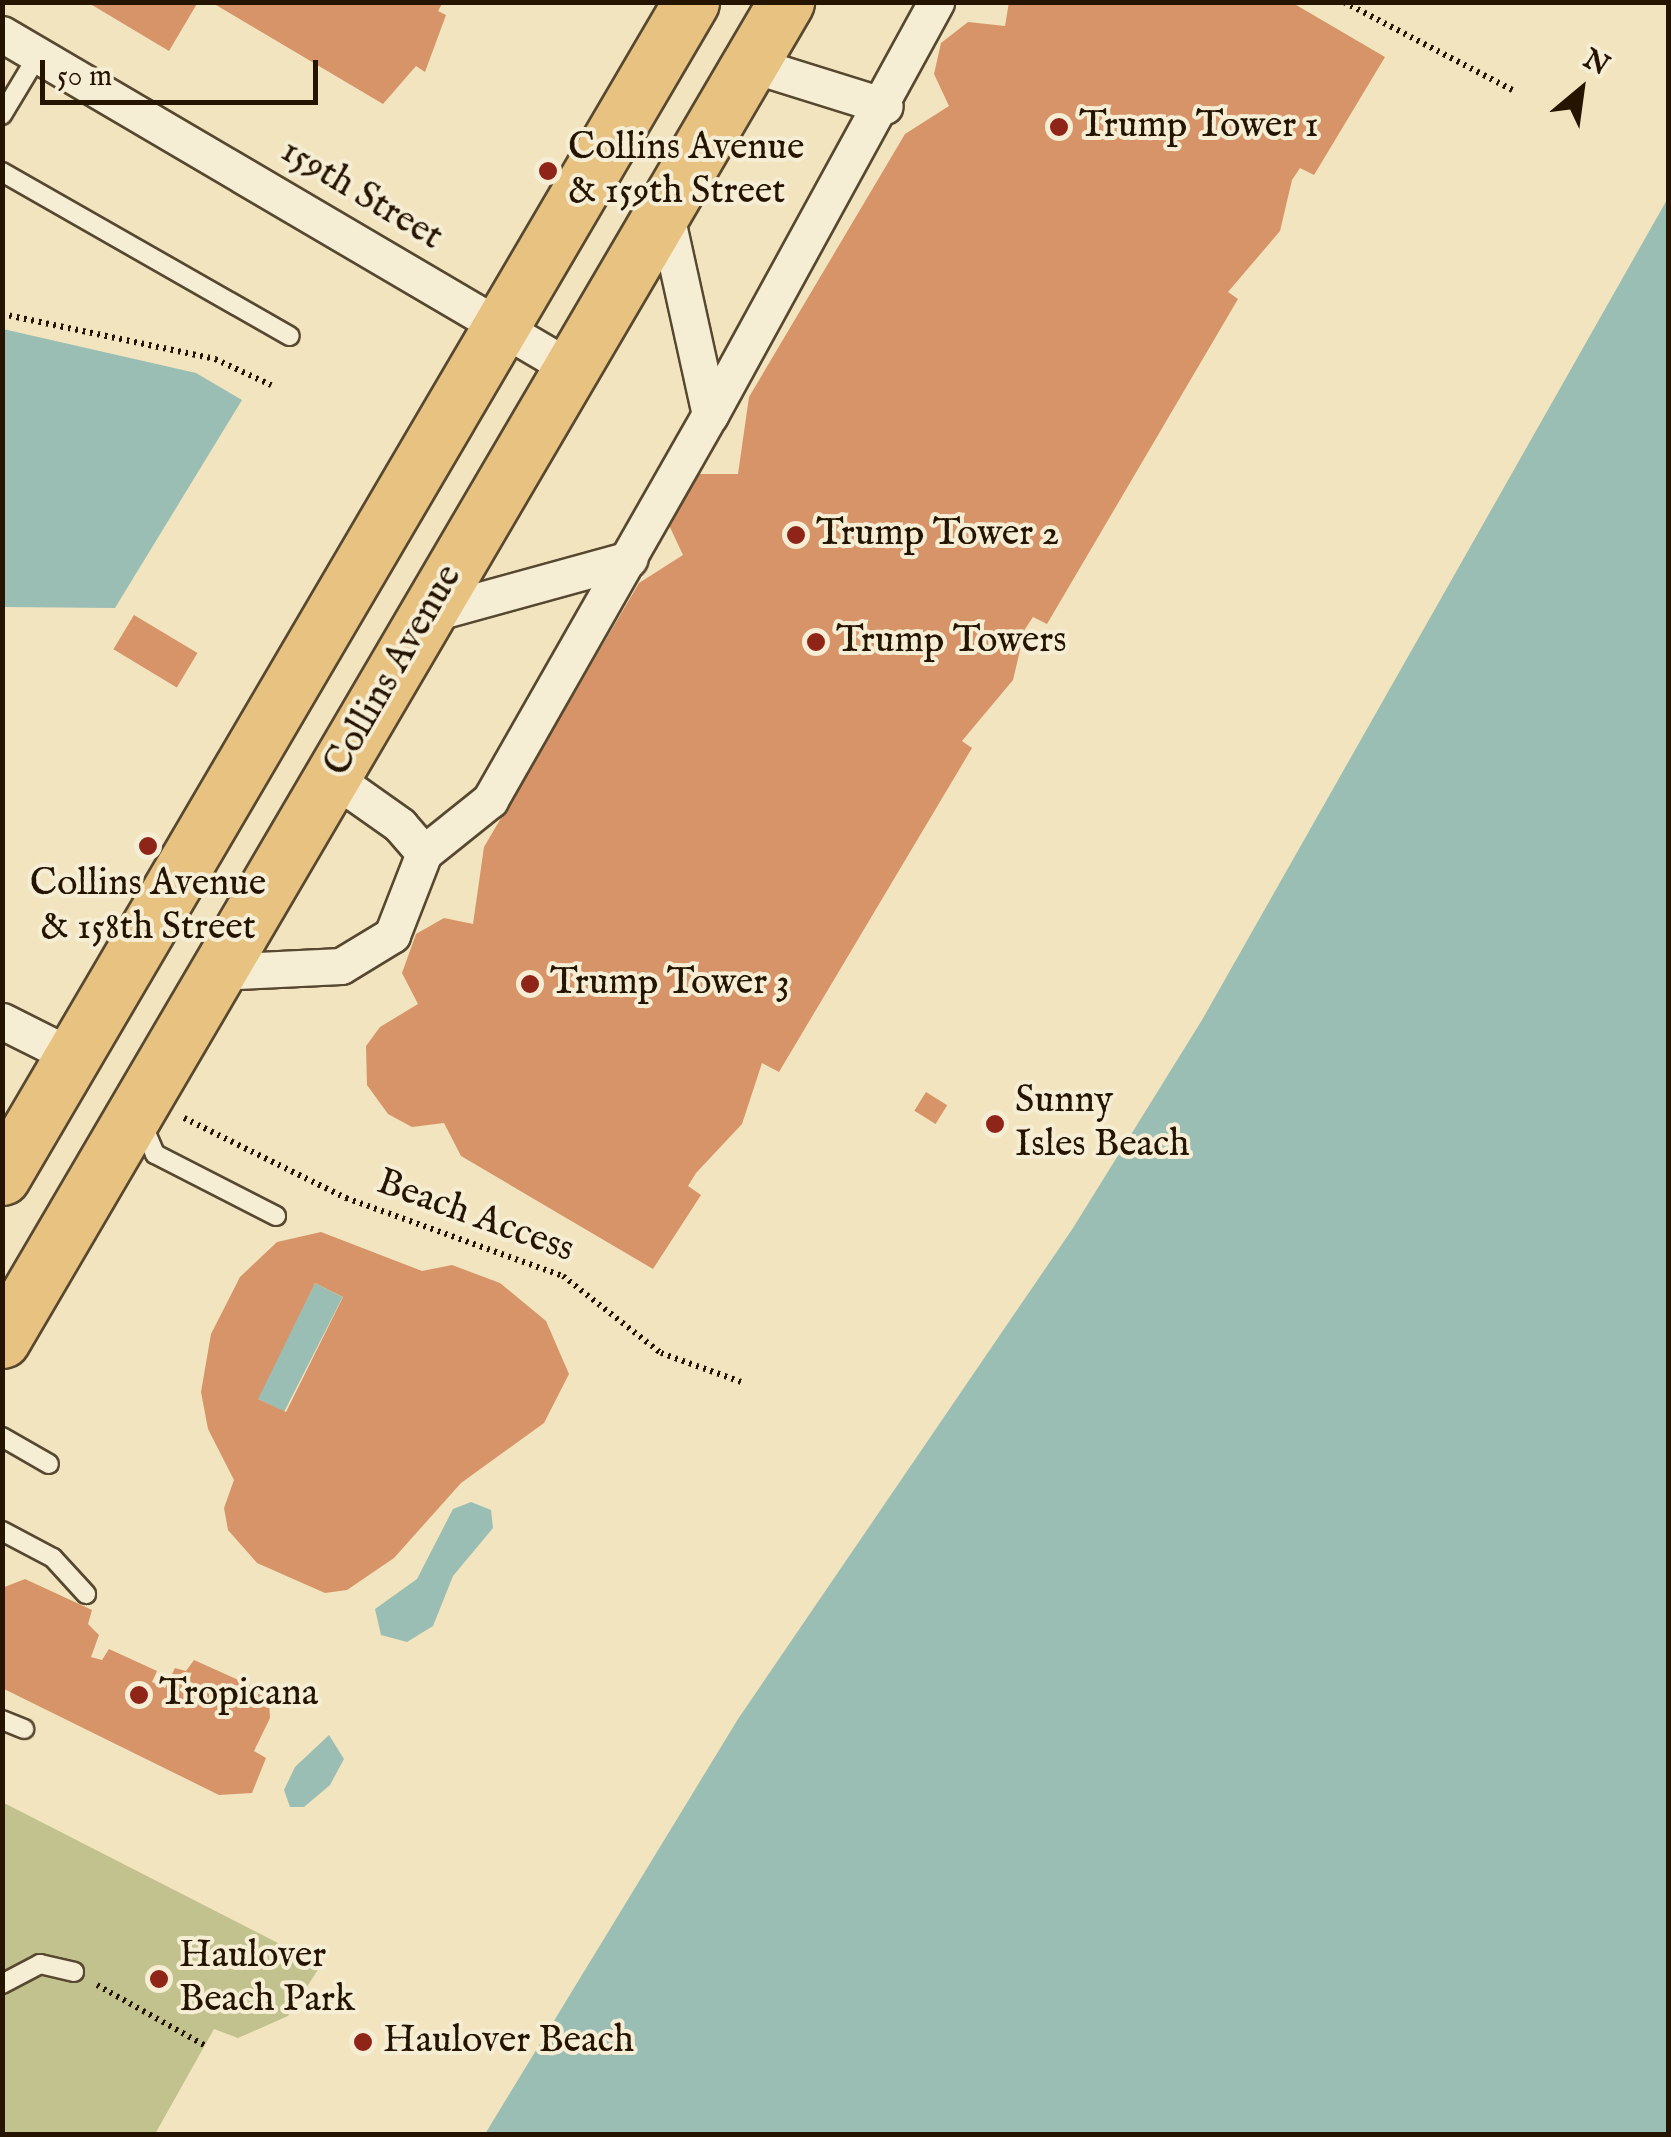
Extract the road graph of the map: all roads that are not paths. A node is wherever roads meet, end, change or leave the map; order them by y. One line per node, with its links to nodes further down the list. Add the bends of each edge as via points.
1 (691, 2): 11 (main road)
2 (786, 2): 6 (main road, Collins Avenue)
3 (936, 2): 7 (street)
4 (2, 34): 5 (street, 159th Street)
5 (38, 54): 8 (lane); 11 (street, 159th Street)
6 (750, 64): 7 (street); 10 (main road, Collins Avenue)
7 (885, 106): 14 (street)
8 (2, 115)
9 (2, 172): 12 (lane)
10 (665, 210): 13 (main road, Collins Avenue); 14 (street)
11 (500, 327): 13 (street, 159th Street); 21 (main road)
12 (290, 336)
13 (572, 369): 16 (main road, Collins Avenue)
14 (710, 415): 15 (street)
15 (629, 559): 16 (street); 18 (street, via 490,800)
16 (426, 615): 17 (main road, Collins Avenue)
17 (332, 776): 18 (street, via 400,825); 19 (main road, Collins Avenue)
18 (424, 853): 19 (street, via 413,898 392,935 366,957 341,966)
19 (217, 972): 22 (main road, Collins Avenue)
20 (2, 1021): 21 (street)
21 (74, 1057): 22 (main road); 23 (main road)
22 (158, 1114): 24 (lane, via 156,1154); 25 (main road, Collins Avenue)
23 (2, 1177)
24 (276, 1216)
25 (2, 1340)
26 (2, 1437): 27 (lane)
27 (49, 1464)
28 (2, 1531): 29 (lane, via 53,1558)
29 (86, 1594)
30 (2, 1720): 31 (lane)
31 (24, 1729)
32 (74, 1972): 33 (lane, via 40,1964)
33 (2, 1984)

